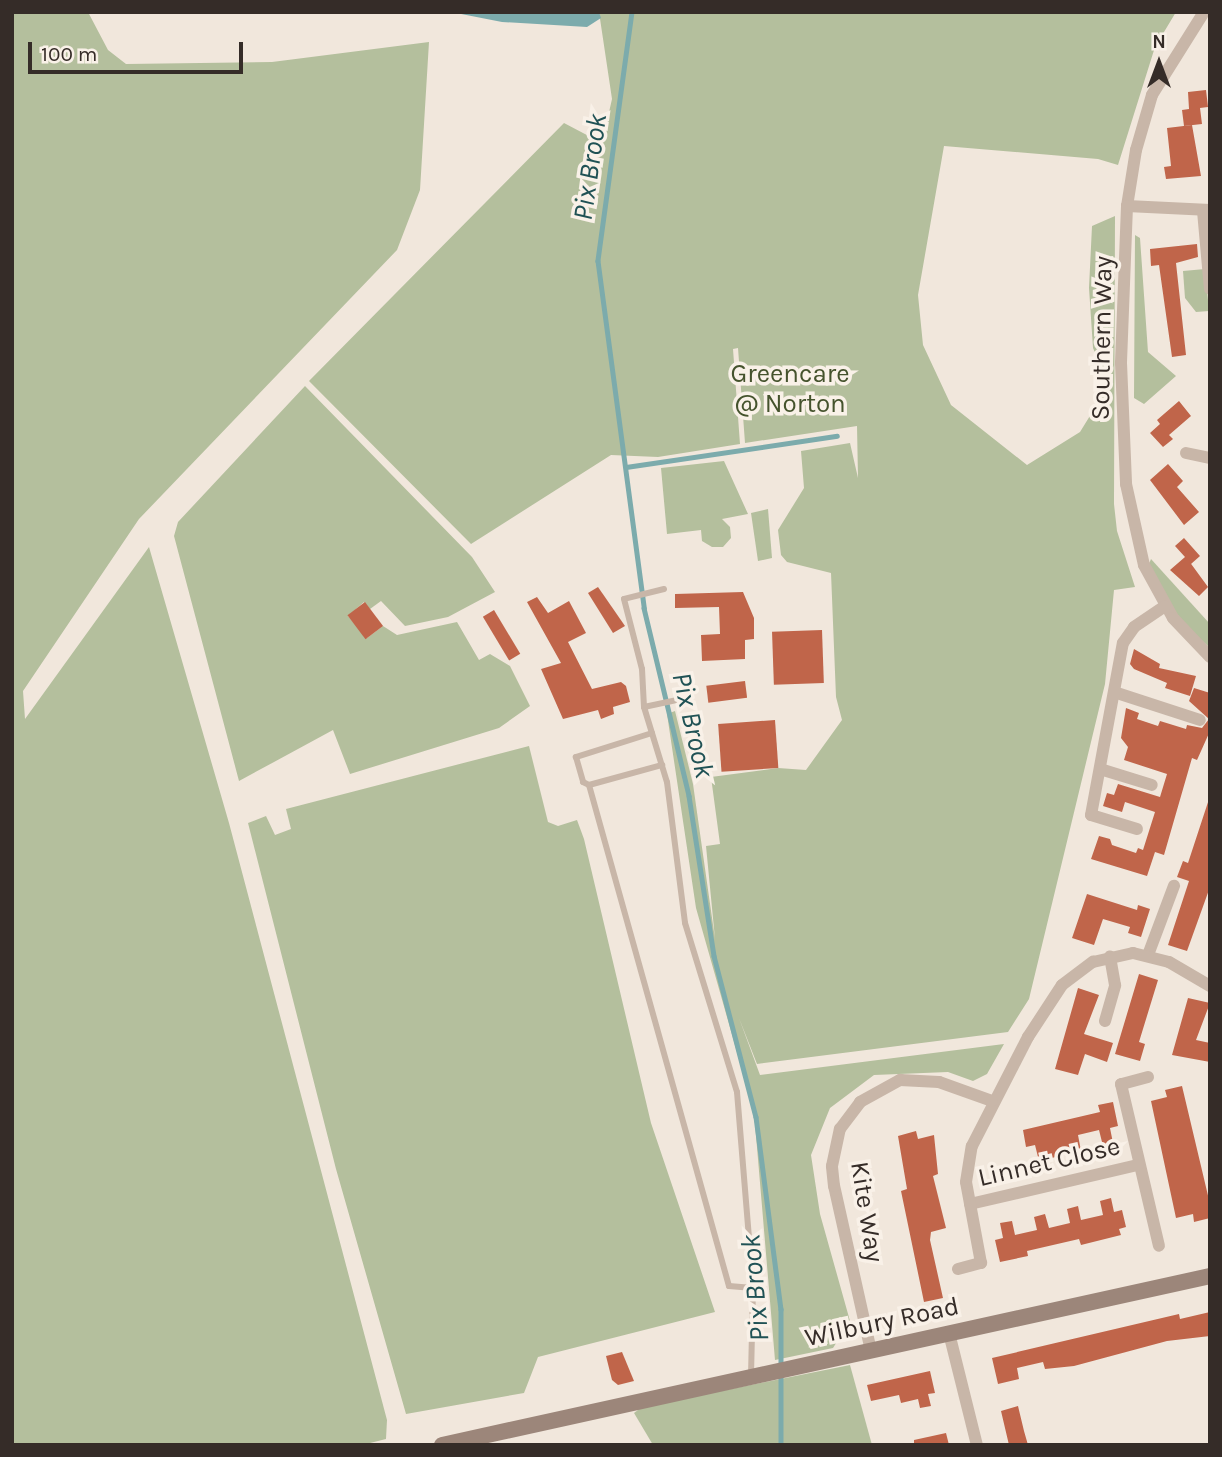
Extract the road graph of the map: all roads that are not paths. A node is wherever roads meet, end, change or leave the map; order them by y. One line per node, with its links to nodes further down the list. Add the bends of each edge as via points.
1 (1203, 12): 2 (street, Southern Way, via 1152,95 1136,150)
2 (1127, 206): 3 (street); 8 (street, Southern Way, via 1121,363 1126,484 1144,565)
3 (1206, 210): 4 (street)
4 (1210, 289)
5 (1186, 453): 6 (street)
6 (1210, 458)
7 (664, 589): 12 (lane, via 624,599 642,669)
8 (1165, 606): 9 (street, Southern Way); 10 (street, via 1134,627 1123,643)
9 (1210, 657)
10 (1116, 693): 13 (street); 16 (street)
11 (682, 699): 12 (lane)
12 (644, 708): 14 (lane)
13 (1199, 720)
14 (652, 733): 15 (lane); 17 (lane, via 576,757 583,782)
15 (662, 765): 17 (lane); 32 (lane, via 685,923 737,1092)
16 (1100, 769): 18 (street); 19 (street, via 1091,815)
17 (589, 785): 32 (lane, via 729,1286)
18 (1152, 785)
19 (1138, 829)
20 (1174, 886): 21 (street)
21 (1148, 955): 22 (street); 23 (street)
22 (1110, 956): 24 (street, via 1115,985); 26 (street, via 1086,966 1062,985)
23 (1210, 986)
24 (1105, 1021)
25 (1148, 1077): 27 (street, Linnet Close, via 1121,1084)
26 (992, 1101): 28 (street, via 968,1157); 34 (street, Kite Way, via 939,1082 900,1080 860,1102 840,1129 832,1166 834,1186)
27 (1138, 1165): 28 (street, Linnet Close); 29 (street, Linnet Close)
28 (970, 1204): 30 (street, via 981,1263)
29 (1159, 1246)
30 (958, 1269)
31 (1210, 1276): 33 (street, Wilbury Road)
32 (753, 1288): 35 (lane)
33 (949, 1333): 34 (street, Wilbury Road); 38 (street)
34 (871, 1351): 35 (street, Wilbury Road)
35 (758, 1374): 36 (street, Wilbury Road)
36 (472, 1441): 37 (street, Wilbury Road)
37 (442, 1445)
38 (977, 1445)

